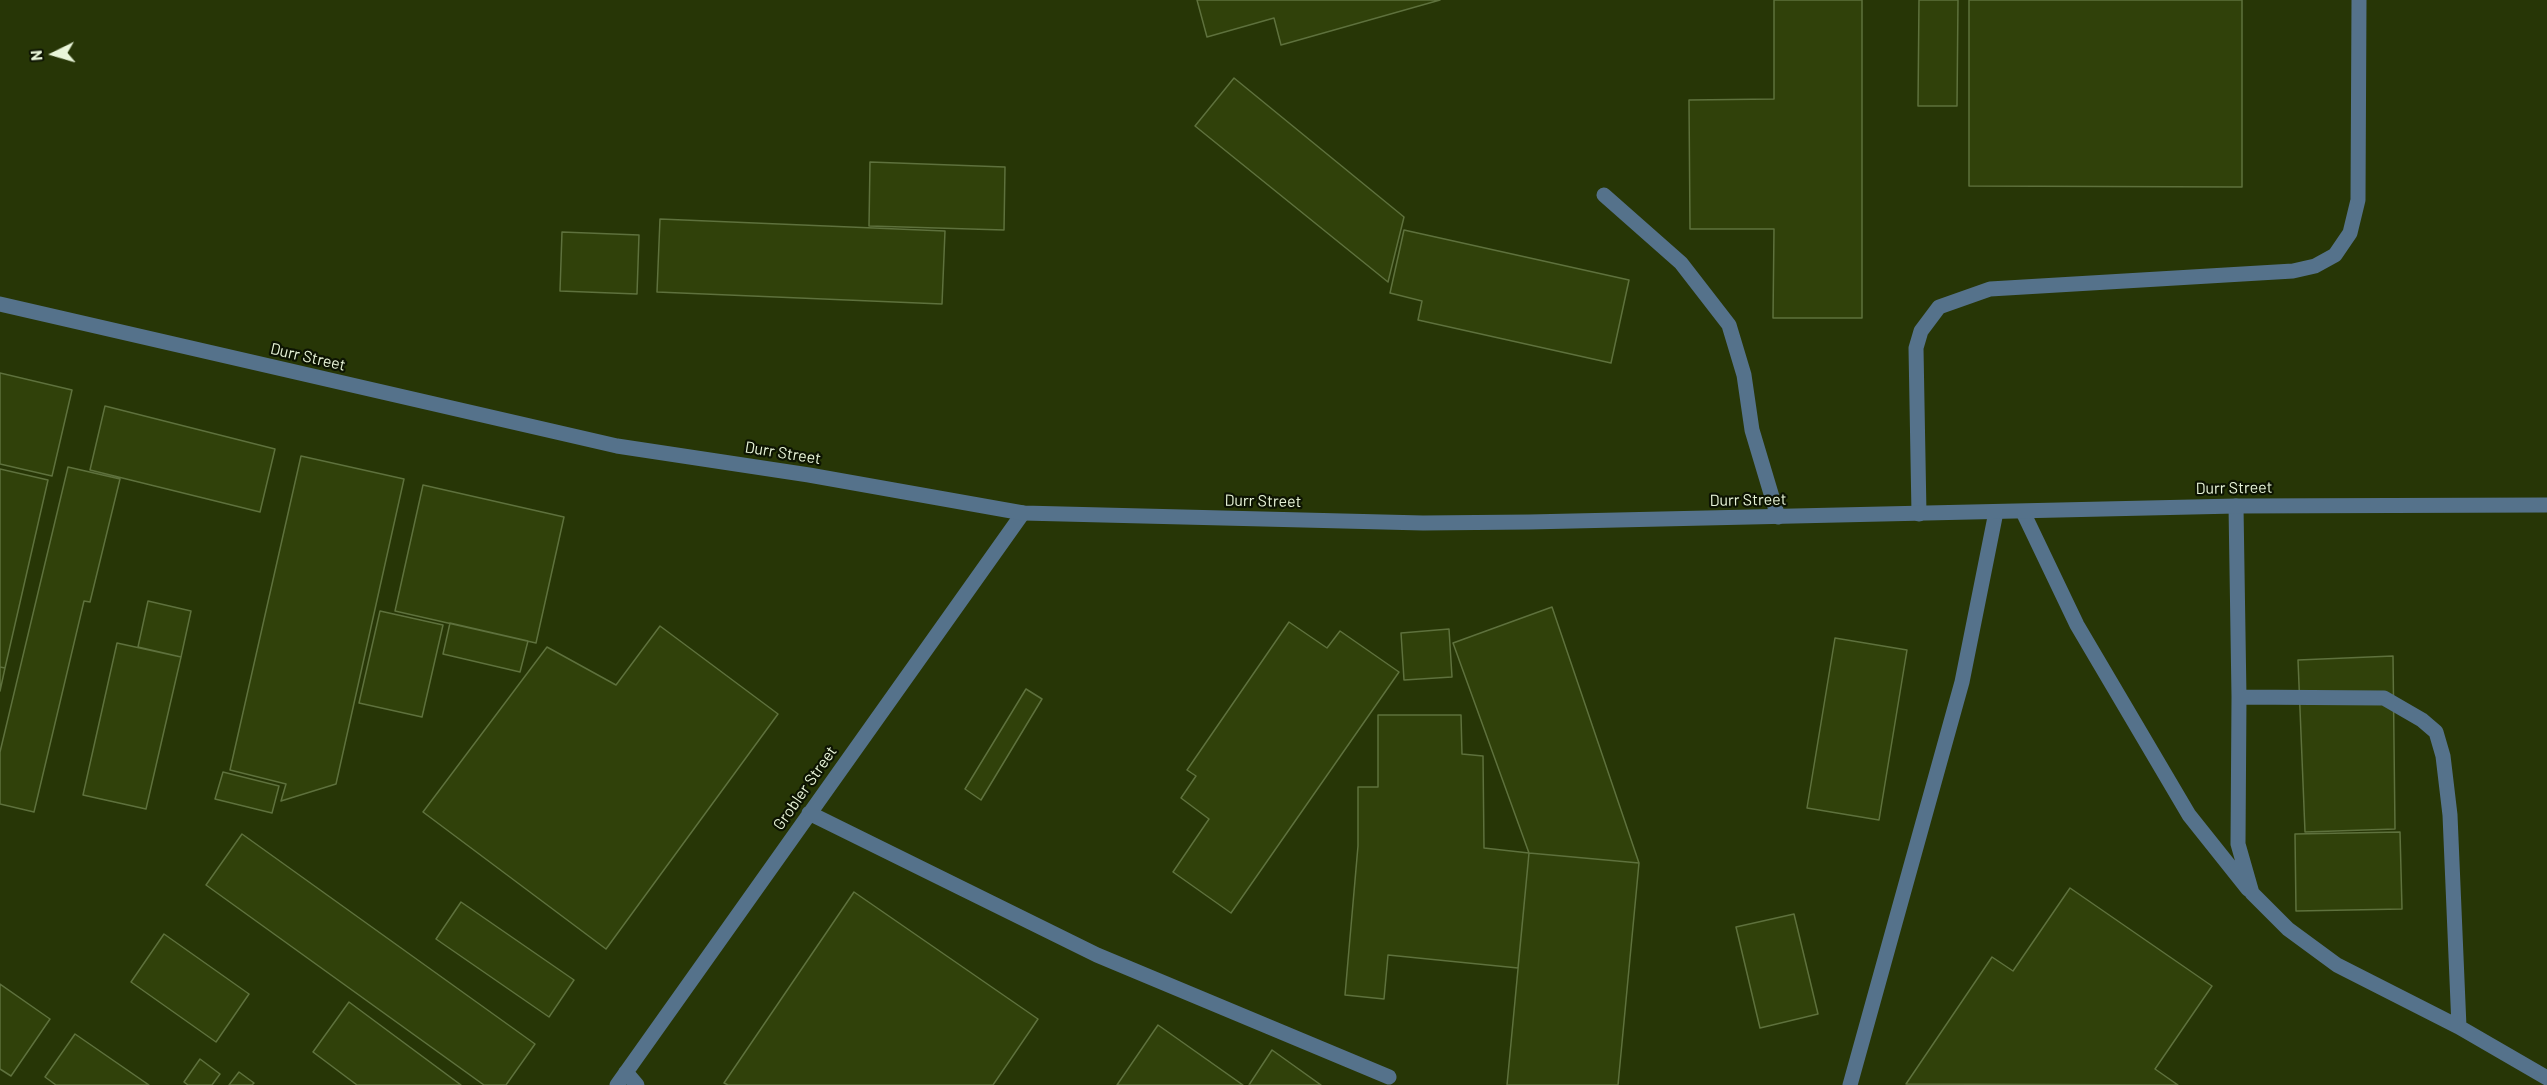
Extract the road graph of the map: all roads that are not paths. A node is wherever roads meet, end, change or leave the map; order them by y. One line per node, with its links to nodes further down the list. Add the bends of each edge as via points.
1 (2359, 0): 9 (street, via 2358,200 2350,232 2335,255 2315,266 2293,271 1990,289 1939,307 1921,331 1916,348)
2 (1604, 195): 10 (street, via 1680,263 1729,325 1744,375 1752,430)
3 (0, 304): 8 (street, Durr Street, via 617,446)
4 (2547, 505): 5 (street, Durr Street)
5 (2236, 506): 7 (street, Durr Street); 11 (street)
6 (1996, 512): 7 (street, Durr Street); 9 (street, Durr Street); 19 (street, via 1962,682)
7 (2023, 512): 13 (street, via 2077,625 2189,815)
8 (1023, 513): 10 (street, Durr Street, via 1423,523); 12 (street, Grobler Street)
9 (1919, 514): 10 (street, Durr Street)
10 (1778, 517)
11 (2239, 697): 13 (street, via 2238,844); 14 (street, via 2384,698 2436,732 2450,815)
12 (809, 813): 15 (street, via 1097,955); 17 (street, Grobler Street)
13 (2252, 893): 14 (street, via 2288,929 2337,965)
14 (2459, 1028): 16 (street)
15 (1389, 1077)
16 (2547, 1078)
17 (621, 1079): 18 (street)
18 (637, 1085)
19 (1850, 1085)

